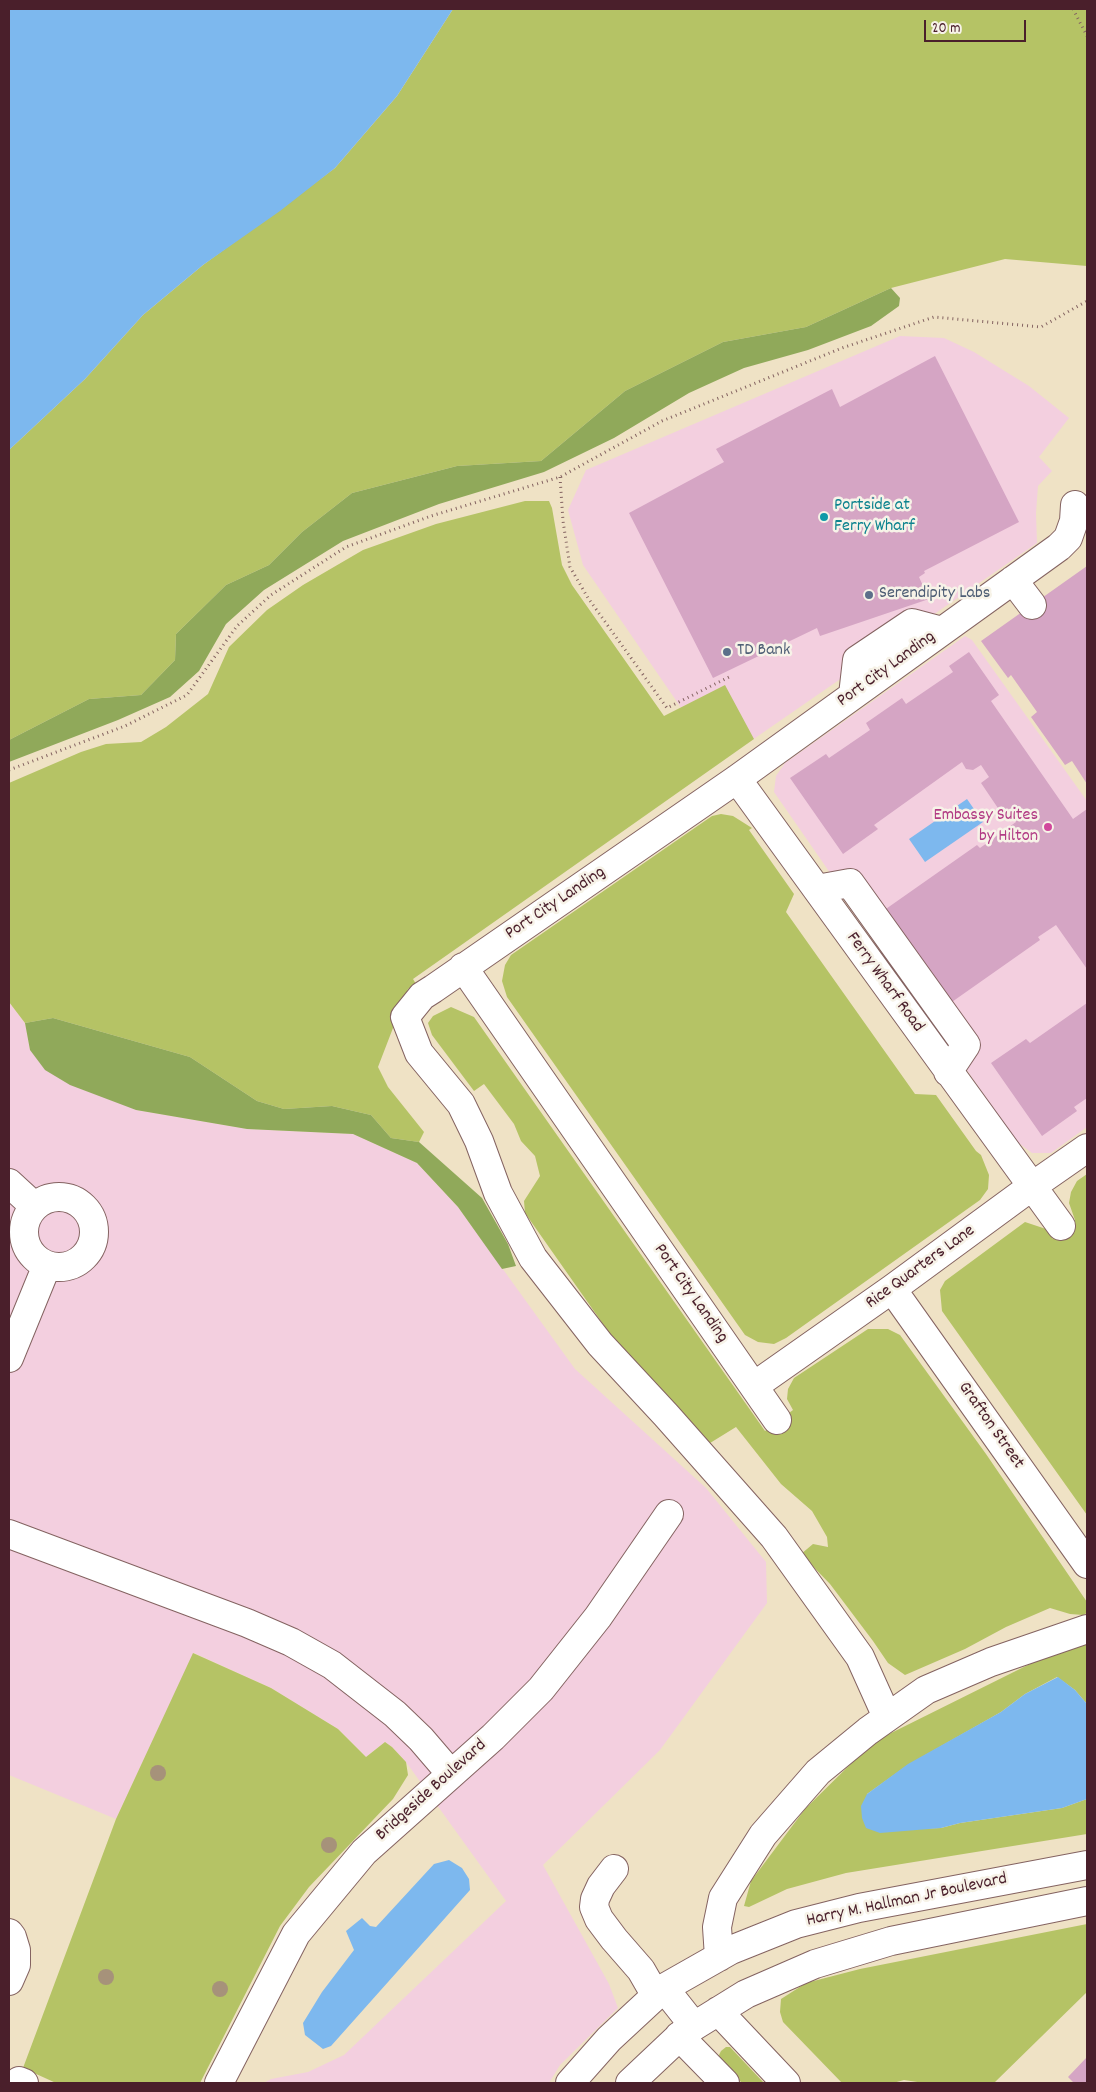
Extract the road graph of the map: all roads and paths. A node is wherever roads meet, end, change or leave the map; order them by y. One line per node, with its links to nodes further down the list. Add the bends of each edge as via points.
1 (1073, 9): 2 (path)
2 (1087, 36)
3 (1087, 301): 4 (path, via 1041,327 934,317 842,348 662,422)
4 (560, 477): 8 (path, via 570,567 588,598 667,708); 9 (path, via 431,516 346,547 271,595 237,626 187,695 125,726)
5 (1075, 505): 6 (street, Port City Landing, via 1068,538)
6 (1013, 580): 7 (street); 10 (street, Port City Landing)
7 (1032, 605)
8 (729, 677)
9 (9, 770)
10 (737, 779): 11 (street, Port City Landing); 14 (street, Ferry Wharf Road)
11 (463, 967): 20 (street, Port City Landing); 26 (street, via 422,996 405,1018 420,1053 461,1104 479,1140 498,1193 533,1258 600,1344 774,1537 860,1658)
12 (1087, 1148): 14 (street, Rice Quarters Lane)
13 (9, 1183): 15 (street)
14 (1031, 1187): 16 (street, Ferry Wharf Road); 18 (street, Rice Quarters Lane)
15 (34, 1206): 17 (street, via 24,1227 26,1245 33,1256); 17 (street, via 49,1198 69,1198 89,1212 95,1230 91,1249 84,1258 67,1267)
16 (1061, 1226)
17 (46, 1265): 19 (street)
18 (892, 1289): 20 (street, Rice Quarters Lane); 24 (street, Grafton Street)
19 (9, 1358)
20 (754, 1386): 21 (street, Port City Landing)
21 (777, 1420)
22 (669, 1514): 27 (street, Bridgeside Boulevard, via 598,1617 542,1689)
23 (9, 1534): 27 (street, via 291,1642 332,1665 395,1714)
24 (1087, 1564)
25 (1087, 1629): 26 (street, via 991,1662 926,1690)
26 (887, 1717): 32 (street, via 818,1772 762,1835 722,1898 717,1927)
27 (451, 1774): 37 (street, Bridgeside Boulevard, via 364,1852 296,1934)
28 (1087, 1866): 32 (street, Harry M. Hallman Jr Boulevard, via 860,1908 796,1924)
29 (614, 1869): 34 (street, via 601,1886 594,1907 614,1939)
30 (1087, 1900): 35 (street, Harry M. Hallman Jr Boulevard, via 891,1941 815,1964 746,1994)
31 (9, 1933): 33 (street, via 16,1950 16,1965)
32 (719, 1957): 34 (street, Harry M. Hallman Jr Boulevard)
33 (9, 1981)
34 (660, 1992): 36 (street); 38 (street, Harry M. Hallman Jr Boulevard, via 609,2039)
35 (718, 2011): 36 (street, Harry M. Hallman Jr Boulevard); 41 (street)
36 (687, 2031): 39 (street, Harry M. Hallman Jr Boulevard); 40 (street)
37 (220, 2083)
38 (570, 2083)
39 (630, 2083)
40 (725, 2083)
41 (786, 2083)

